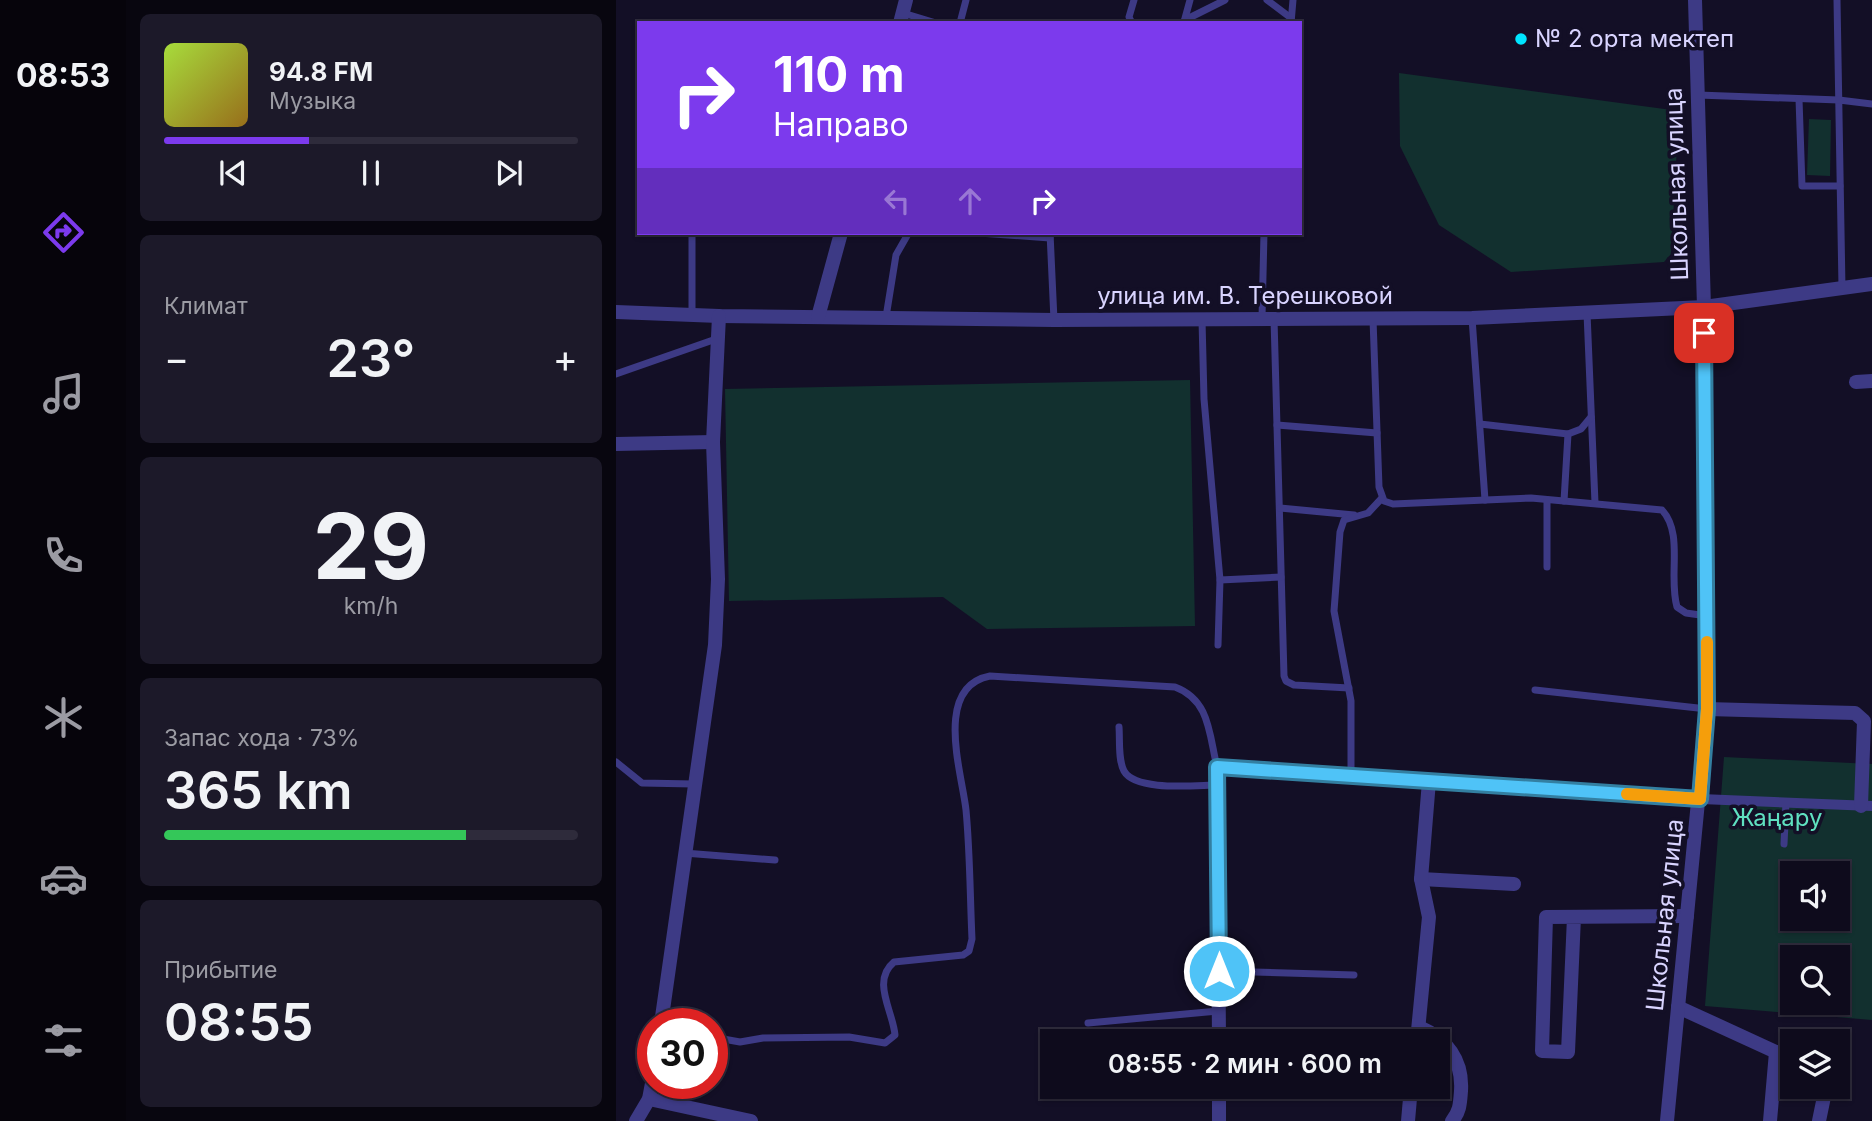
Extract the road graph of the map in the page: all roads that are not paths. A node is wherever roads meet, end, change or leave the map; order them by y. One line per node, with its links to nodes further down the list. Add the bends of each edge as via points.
1 (966, 0): 12 (lane)
2 (1134, 0): 13 (lane)
3 (1190, 0): 14 (lane)
4 (1225, 0): 14 (lane)
5 (1267, 0): 10 (lane)
6 (1293, 0): 10 (lane)
7 (1695, 0): 15 (street, Школьная улица)
8 (1838, 0): 17 (lane)
9 (903, 12): 11 (lane)
10 (1291, 20)
11 (930, 21)
12 (961, 21)
13 (1131, 21)
14 (1184, 21)
15 (1697, 95): 16 (lane); 28 (street, Школьная улица)
16 (1798, 99): 17 (lane); 19 (lane, via 1802,186)
17 (1839, 100): 18 (lane); 19 (lane)
18 (1872, 104)
19 (1840, 186): 27 (lane)
20 (692, 235): 31 (lane)
21 (840, 235): 33 (street)
22 (907, 235): 34 (lane, via 896,255)
23 (1026, 235): 25 (lane)
24 (1264, 235): 35 (lane)
25 (1050, 236): 39 (lane)
26 (1872, 284): 27 (street, улица им. В. Терешковой)
27 (1842, 288): 28 (street, улица им. В. Терешковой)
28 (1704, 307): 30 (street, улица им. В. Терешковой); 61 (street, Школьная улица)
29 (616, 312): 31 (street, улица им. В. Терешковой)
30 (1587, 312): 37 (street, улица им. В. Терешковой); 44 (lane)
31 (692, 315): 32 (street, улица им. В. Терешковой)
32 (719, 316): 33 (street, улица им. В. Терешковой); 40 (street)
33 (818, 317): 34 (street, улица им. В. Терешковой)
34 (886, 317): 39 (street, улица им. В. Терешковой)
35 (1268, 318): 36 (street, улица им. В. Терешковой); 38 (street, улица им. В. Терешковой); 46 (lane)
36 (1373, 318): 37 (street, улица им. В. Терешковой); 47 (lane)
37 (1472, 318): 45 (lane)
38 (1202, 319): 39 (street, улица им. В. Терешковой); 60 (lane, via 1204,399)
39 (1054, 320)
40 (716, 339): 41 (lane); 49 (street)
41 (616, 374)
42 (1872, 381): 43 (street)
43 (1856, 382)
44 (1591, 416): 48 (lane, via 1581,429); 55 (lane)
45 (1480, 424): 48 (lane); 52 (lane)
46 (1277, 425): 47 (lane); 56 (lane)
47 (1377, 433): 51 (lane)
48 (1568, 433): 54 (lane)
49 (713, 442): 50 (street); 71 (street, via 717,611)
50 (616, 444)
51 (1382, 498): 52 (lane, via 1393,504); 57 (lane, via 1371,511)
52 (1485, 500): 53 (lane)
53 (1547, 500): 54 (lane); 58 (lane)
54 (1564, 501): 55 (lane)
55 (1595, 503): 61 (lane, via 1662,510 1672,524 1677,607)
56 (1280, 508): 57 (lane); 59 (lane)
57 (1355, 515): 63 (lane, via 1344,520 1340,532 1334,611)
58 (1547, 567)
59 (1281, 577): 60 (lane); 63 (lane, via 1286,681)
60 (1220, 580): 62 (lane)
61 (1707, 617): 65 (street, Школьная улица)
62 (1219, 645)
63 (1349, 688): 69 (lane)
64 (1535, 691): 65 (lane)
65 (1707, 709): 73 (street, Школьная улица); 75 (street, via 1855,713 1864,722)
66 (1119, 727): 72 (lane, via 1123,768 1130,778 1146,784)
67 (616, 762): 71 (lane, via 642,783)
68 (1217, 767): 69 (street); 72 (street); 91 (lane, via 1204,711 1197,699 1182,690 990,676 974,681 960,702 954,744 966,809 969,951 894,962 888,967 883,986 895,1035 886,1042 849,1037)
69 (1351, 774): 70 (street)
70 (1429, 781): 73 (street); 79 (street)
71 (693, 784): 77 (street)
72 (1219, 785): 83 (street)
73 (1700, 799): 74 (street); 81 (street, Школьная улица)
74 (1786, 802): 75 (street); 76 (lane)
75 (1867, 806)
76 (1784, 844)
77 (684, 853): 78 (lane); 86 (street)
78 (775, 860)
79 (1421, 879): 80 (street); 90 (street, via 1429,917)
80 (1514, 884)
81 (1687, 916): 82 (street); 85 (street, Школьная улица)
82 (1574, 917): 82 (street, via 1546,917 1542,1051 1568,1052)
83 (1219, 971): 84 (lane); 87 (street)
84 (1354, 975)
85 (1678, 1007): 93 (street); 104 (street, Школьная улица)
86 (663, 1008)
87 (1219, 1011): 88 (lane); 89 (street)
88 (1088, 1023)
89 (1219, 1029)
90 (1418, 1029)
91 (728, 1040)
92 (1450, 1049): 103 (street, via 1462,1072 1460,1112)
93 (1776, 1052): 94 (street); 105 (street)
94 (1780, 1052)
95 (649, 1099): 99 (street); 100 (street)
96 (1219, 1099): 101 (street)
97 (1410, 1099): 102 (street)
98 (1824, 1099): 106 (street)
99 (636, 1121)
100 (751, 1121)
101 (1219, 1121)
102 (1408, 1121)
103 (1452, 1121)
104 (1667, 1121)
105 (1770, 1121)
106 (1819, 1121)

